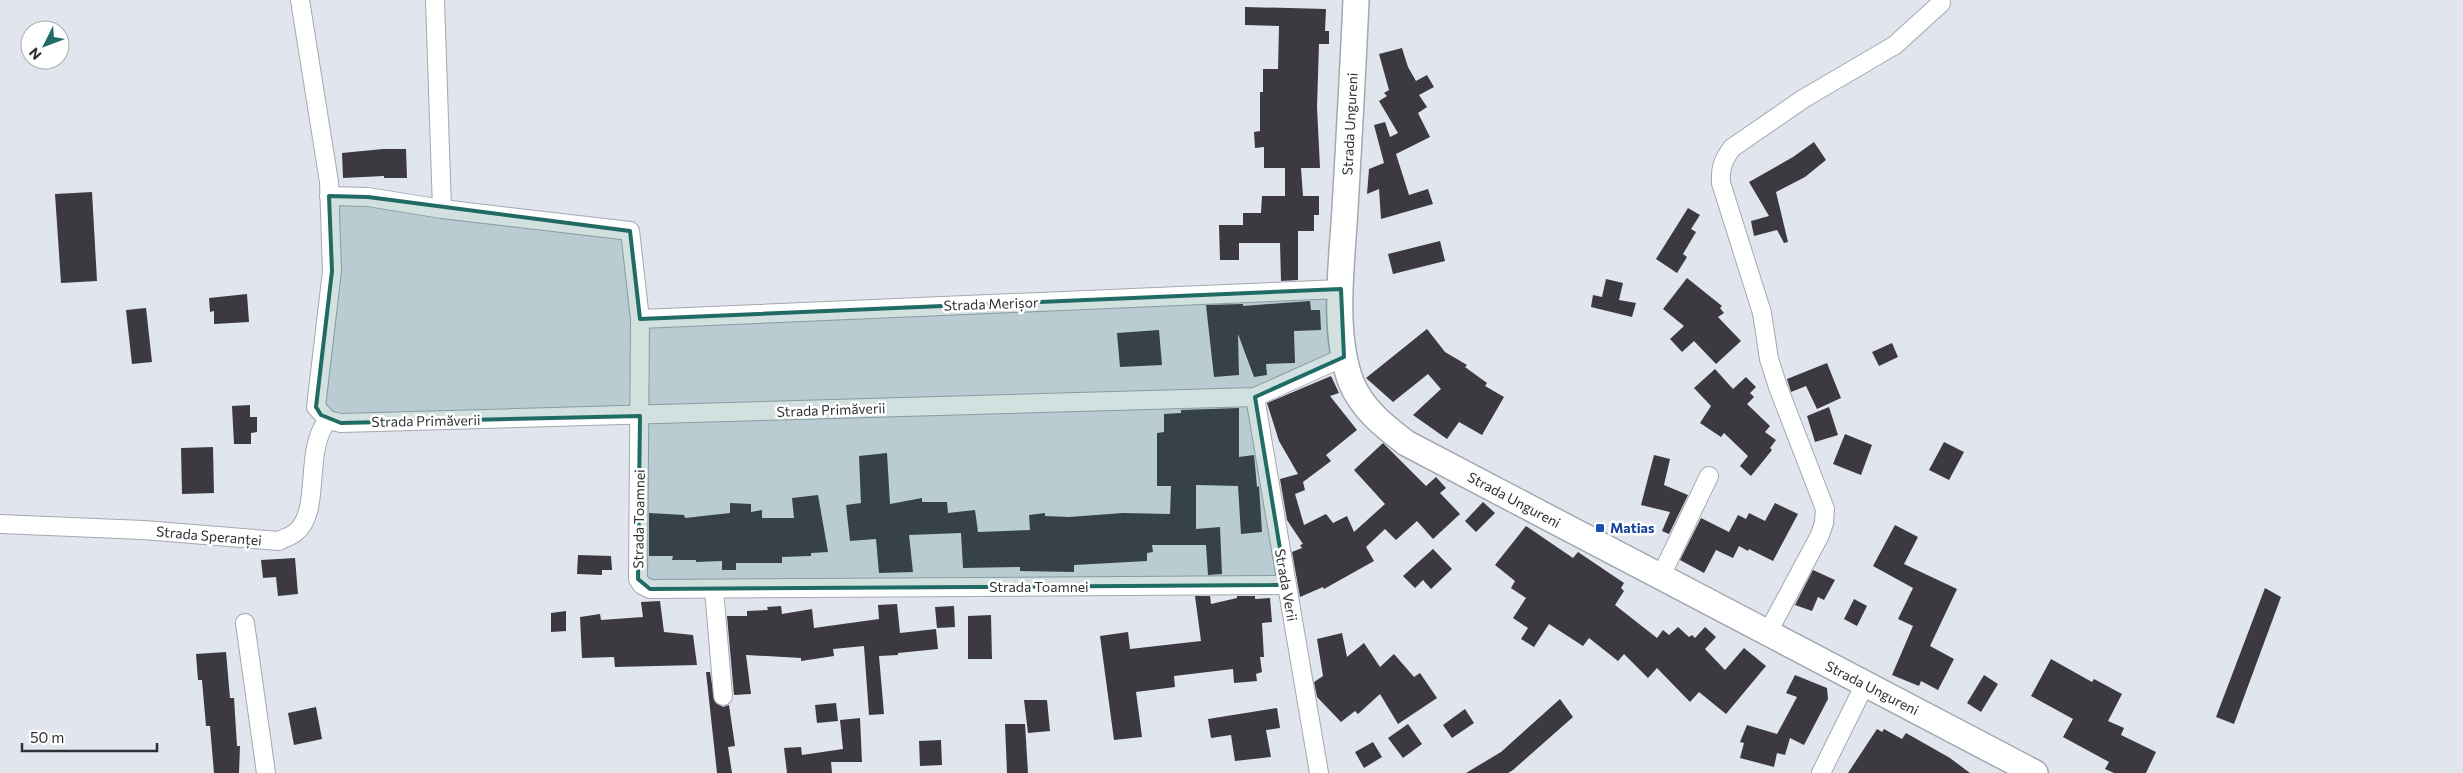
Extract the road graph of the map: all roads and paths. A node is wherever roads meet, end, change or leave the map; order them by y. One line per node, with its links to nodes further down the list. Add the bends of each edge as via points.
1 (300, 0): 5 (street)
2 (435, 0): 6 (street)
3 (1356, 0): 7 (main road, Strada Ungureni)
4 (1941, 3): 19 (street, via 1895,45 1803,99 1732,148 1720,169 1721,183 1762,313 1769,359 1825,509 1820,535)
5 (329, 196): 6 (street, Strada Toamnei, via 368,197); 12 (street, via 332,271 316,407)
6 (442, 209): 8 (street, Strada Toamnei, via 630,231)
7 (1341, 289): 8 (street, Strada Merișor); 9 (main road, Strada Ungureni)
8 (640, 318): 11 (street, Strada Toamnei)
9 (1344, 358): 10 (street, Strada Primăverii); 15 (main road, Strada Ungureni, via 1364,406 1406,443)
10 (1255, 397): 11 (street, Strada Primăverii); 16 (street, Strada Verii)
11 (640, 416): 12 (street, Strada Primăverii, via 341,423); 17 (street, Strada Toamnei, via 638,579 650,589)
12 (328, 420): 14 (street, Strada Speranței, via 318,437 308,508 302,524 297,532 279,541 143,530)
13 (1709, 476): 15 (street)
14 (0, 524)
15 (1660, 578): 19 (main road, Strada Ungureni)
16 (1286, 585): 17 (street, Strada Toamnei); 23 (street, Strada Verii)
17 (714, 589): 21 (street)
18 (245, 622): 22 (street)
19 (1767, 634): 20 (main road, Strada Ungureni)
20 (1865, 684): 24 (street); 25 (main road, Strada Ungureni)
21 (723, 696)
22 (266, 773)
23 (1319, 773)
24 (1821, 773)
25 (2035, 773)

